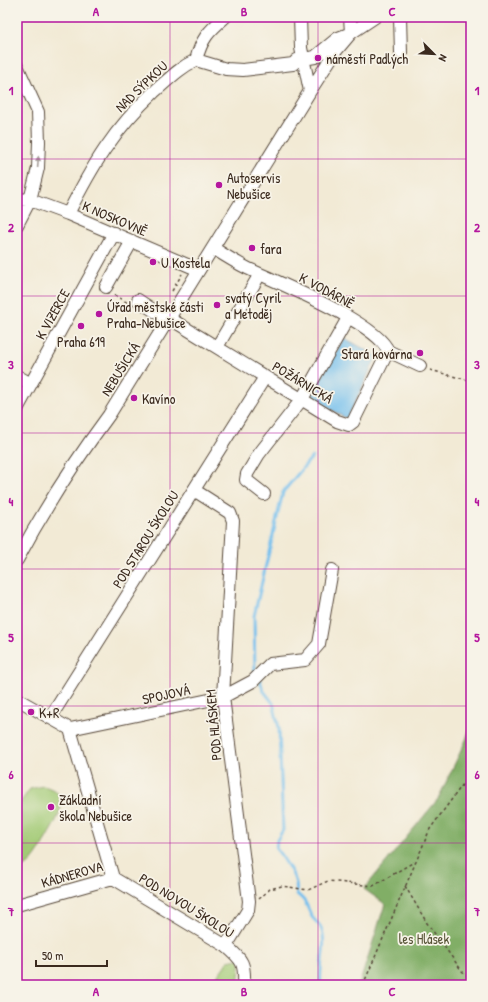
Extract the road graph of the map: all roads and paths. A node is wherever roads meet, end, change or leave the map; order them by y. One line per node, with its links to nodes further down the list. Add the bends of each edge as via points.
1 (225, 17): 9 (street, via 210,30 201,43)
2 (300, 17): 8 (street, via 301,48)
3 (350, 17): 6 (street)
4 (375, 17): 6 (street)
5 (400, 17): 7 (street)
6 (351, 33): 8 (street, via 338,38 315,57); 11 (street, via 335,52)
7 (401, 53)
8 (305, 58): 9 (street, via 293,64 243,70 226,69); 11 (street)
9 (196, 60): 14 (street, NAD SÝPKOU, via 176,72 118,130 93,166)
10 (17, 66): 13 (street, one-way to 10, via 38,168 38,112)
11 (310, 91): 18 (street, NEBUŠICKÁ)
12 (17, 199): 13 (street, K NOSKOVNĚ)
13 (30, 200): 14 (street, K NOSKOVNĚ); 15 (street)
14 (68, 214): 16 (street, K NOSKOVNĚ)
15 (17, 225)
16 (114, 234): 17 (street, K NOSKOVNĚ); 31 (street, K VIZERCE)
17 (132, 242): 19 (street, K NOSKOVNĚ); 21 (street)
18 (213, 248): 19 (street, NEBUŠICKÁ); 20 (street, K VODÁRNĚ)
19 (199, 270): 24 (street, NEBUŠICKÁ)
20 (260, 274): 23 (street, K VODÁRNĚ, via 324,303); 25 (street)
21 (106, 287)
22 (138, 300): 24 (street, POŽÁRNICKÁ)
23 (348, 318): 26 (street, K VODÁRNĚ, via 378,336 386,344); 32 (street)
24 (169, 319): 25 (street, POŽÁRNICKÁ); 36 (street, NEBUŠICKÁ, via 109,415 84,448)
25 (217, 347): 29 (street, POŽÁRNICKÁ)
26 (388, 351): 27 (street, K VODÁRNĚ); 32 (street, POŽÁRNICKÁ, via 353,422 349,425)
27 (426, 368): 30 (path)
28 (17, 376): 31 (street)
29 (265, 377): 32 (street, POŽÁRNICKÁ); 34 (street, POD STAROU ŠKOLOU)
30 (471, 381)
31 (31, 384): 33 (street, K VIZERCE)
32 (302, 399): 35 (street, via 258,454 247,474 246,480 249,484)
33 (17, 409)
34 (194, 490): 38 (street, POD HLÁSKEM, via 230,513 233,522); 40 (street, POD STAROU ŠKOLOU)
35 (264, 494)
36 (17, 560)
37 (332, 570): 38 (street, SPOJOVÁ, via 319,644 305,660 270,664 253,681)
38 (223, 697): 41 (street, SPOJOVÁ); 47 (street, POD HLÁSKEM)
39 (17, 699): 40 (street)
40 (50, 718): 41 (street)
41 (70, 729): 44 (street, KÁDNEROVA)
42 (471, 773): 43 (path, via 430,829)
43 (416, 862): 45 (path); 47 (path, via 373,886 335,880 303,890 282,886 270,889)
44 (113, 878): 46 (street, KÁDNEROVA); 48 (street, POD NOVOU ŠKOLOU)
45 (405, 886): 49 (path, via 427,923); 51 (path)
46 (17, 905)
47 (248, 910): 48 (street)
48 (226, 946): 50 (street, POD NOVOU ŠKOLOU, via 238,955 245,969)
49 (471, 980)
50 (244, 985)
51 (363, 985)

